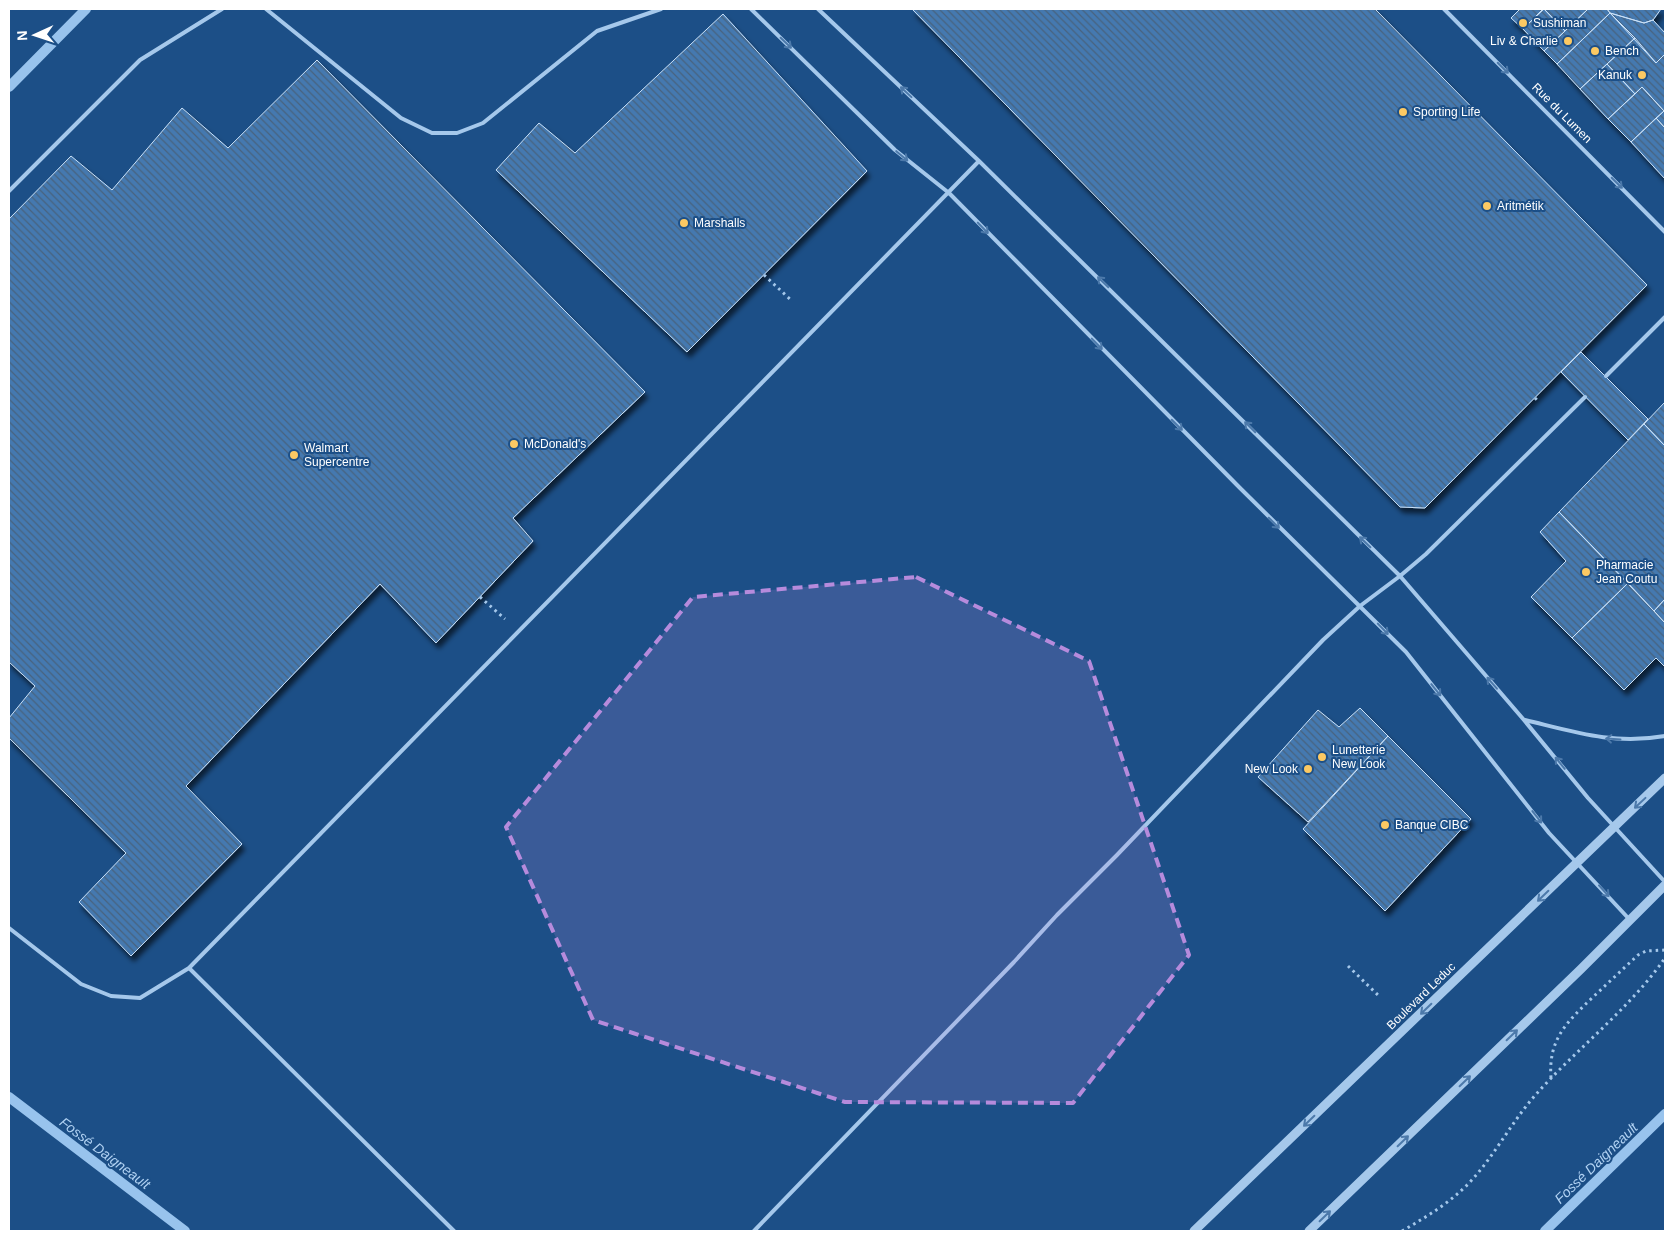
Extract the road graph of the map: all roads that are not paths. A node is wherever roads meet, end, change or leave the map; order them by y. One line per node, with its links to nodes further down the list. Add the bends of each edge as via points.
1 (222, 9): 8 (lane, via 140,60)
2 (266, 9): 3 (lane, via 401,118 432,133 457,133 483,123 597,32)
3 (661, 9)
4 (751, 9): 9 (lane, one-way to 9, via 895,150)
5 (818, 9): 7 (lane, one-way to 5)
6 (1444, 9): 10 (lane, Rue du Lumen, one-way to 10)
7 (979, 161): 9 (lane); 14 (lane, one-way to 7)
8 (9, 191)
9 (949, 193): 15 (lane, one-way to 15); 24 (lane)
10 (1665, 232)
11 (1665, 317): 12 (lane)
12 (1606, 376)
13 (1585, 397): 14 (lane)
14 (1400, 576): 15 (lane); 16 (lane, one-way to 14)
15 (1360, 606): 20 (lane, one-way to 20, via 1406,652 1549,833); 26 (lane, via 1323,640)
16 (1524, 720): 17 (lane, one-way to 16, via 1639,740 1606,739); 19 (lane, one-way to 16)
17 (1665, 736)
18 (1665, 778): 19 (street, Boulevard Leduc, one-way to 19)
19 (1614, 827): 20 (street, Boulevard Leduc); 21 (lane)
20 (1578, 862): 22 (lane, one-way to 22); 27 (street, Boulevard Leduc, one-way to 27)
21 (1665, 884): 22 (street)
22 (1630, 920): 28 (street, one-way to 22)
23 (9, 928): 24 (lane, via 81,984 111,996 140,998)
24 (189, 968): 25 (lane)
25 (454, 1231)
26 (754, 1231)
27 (1194, 1231)
28 (1309, 1231)

